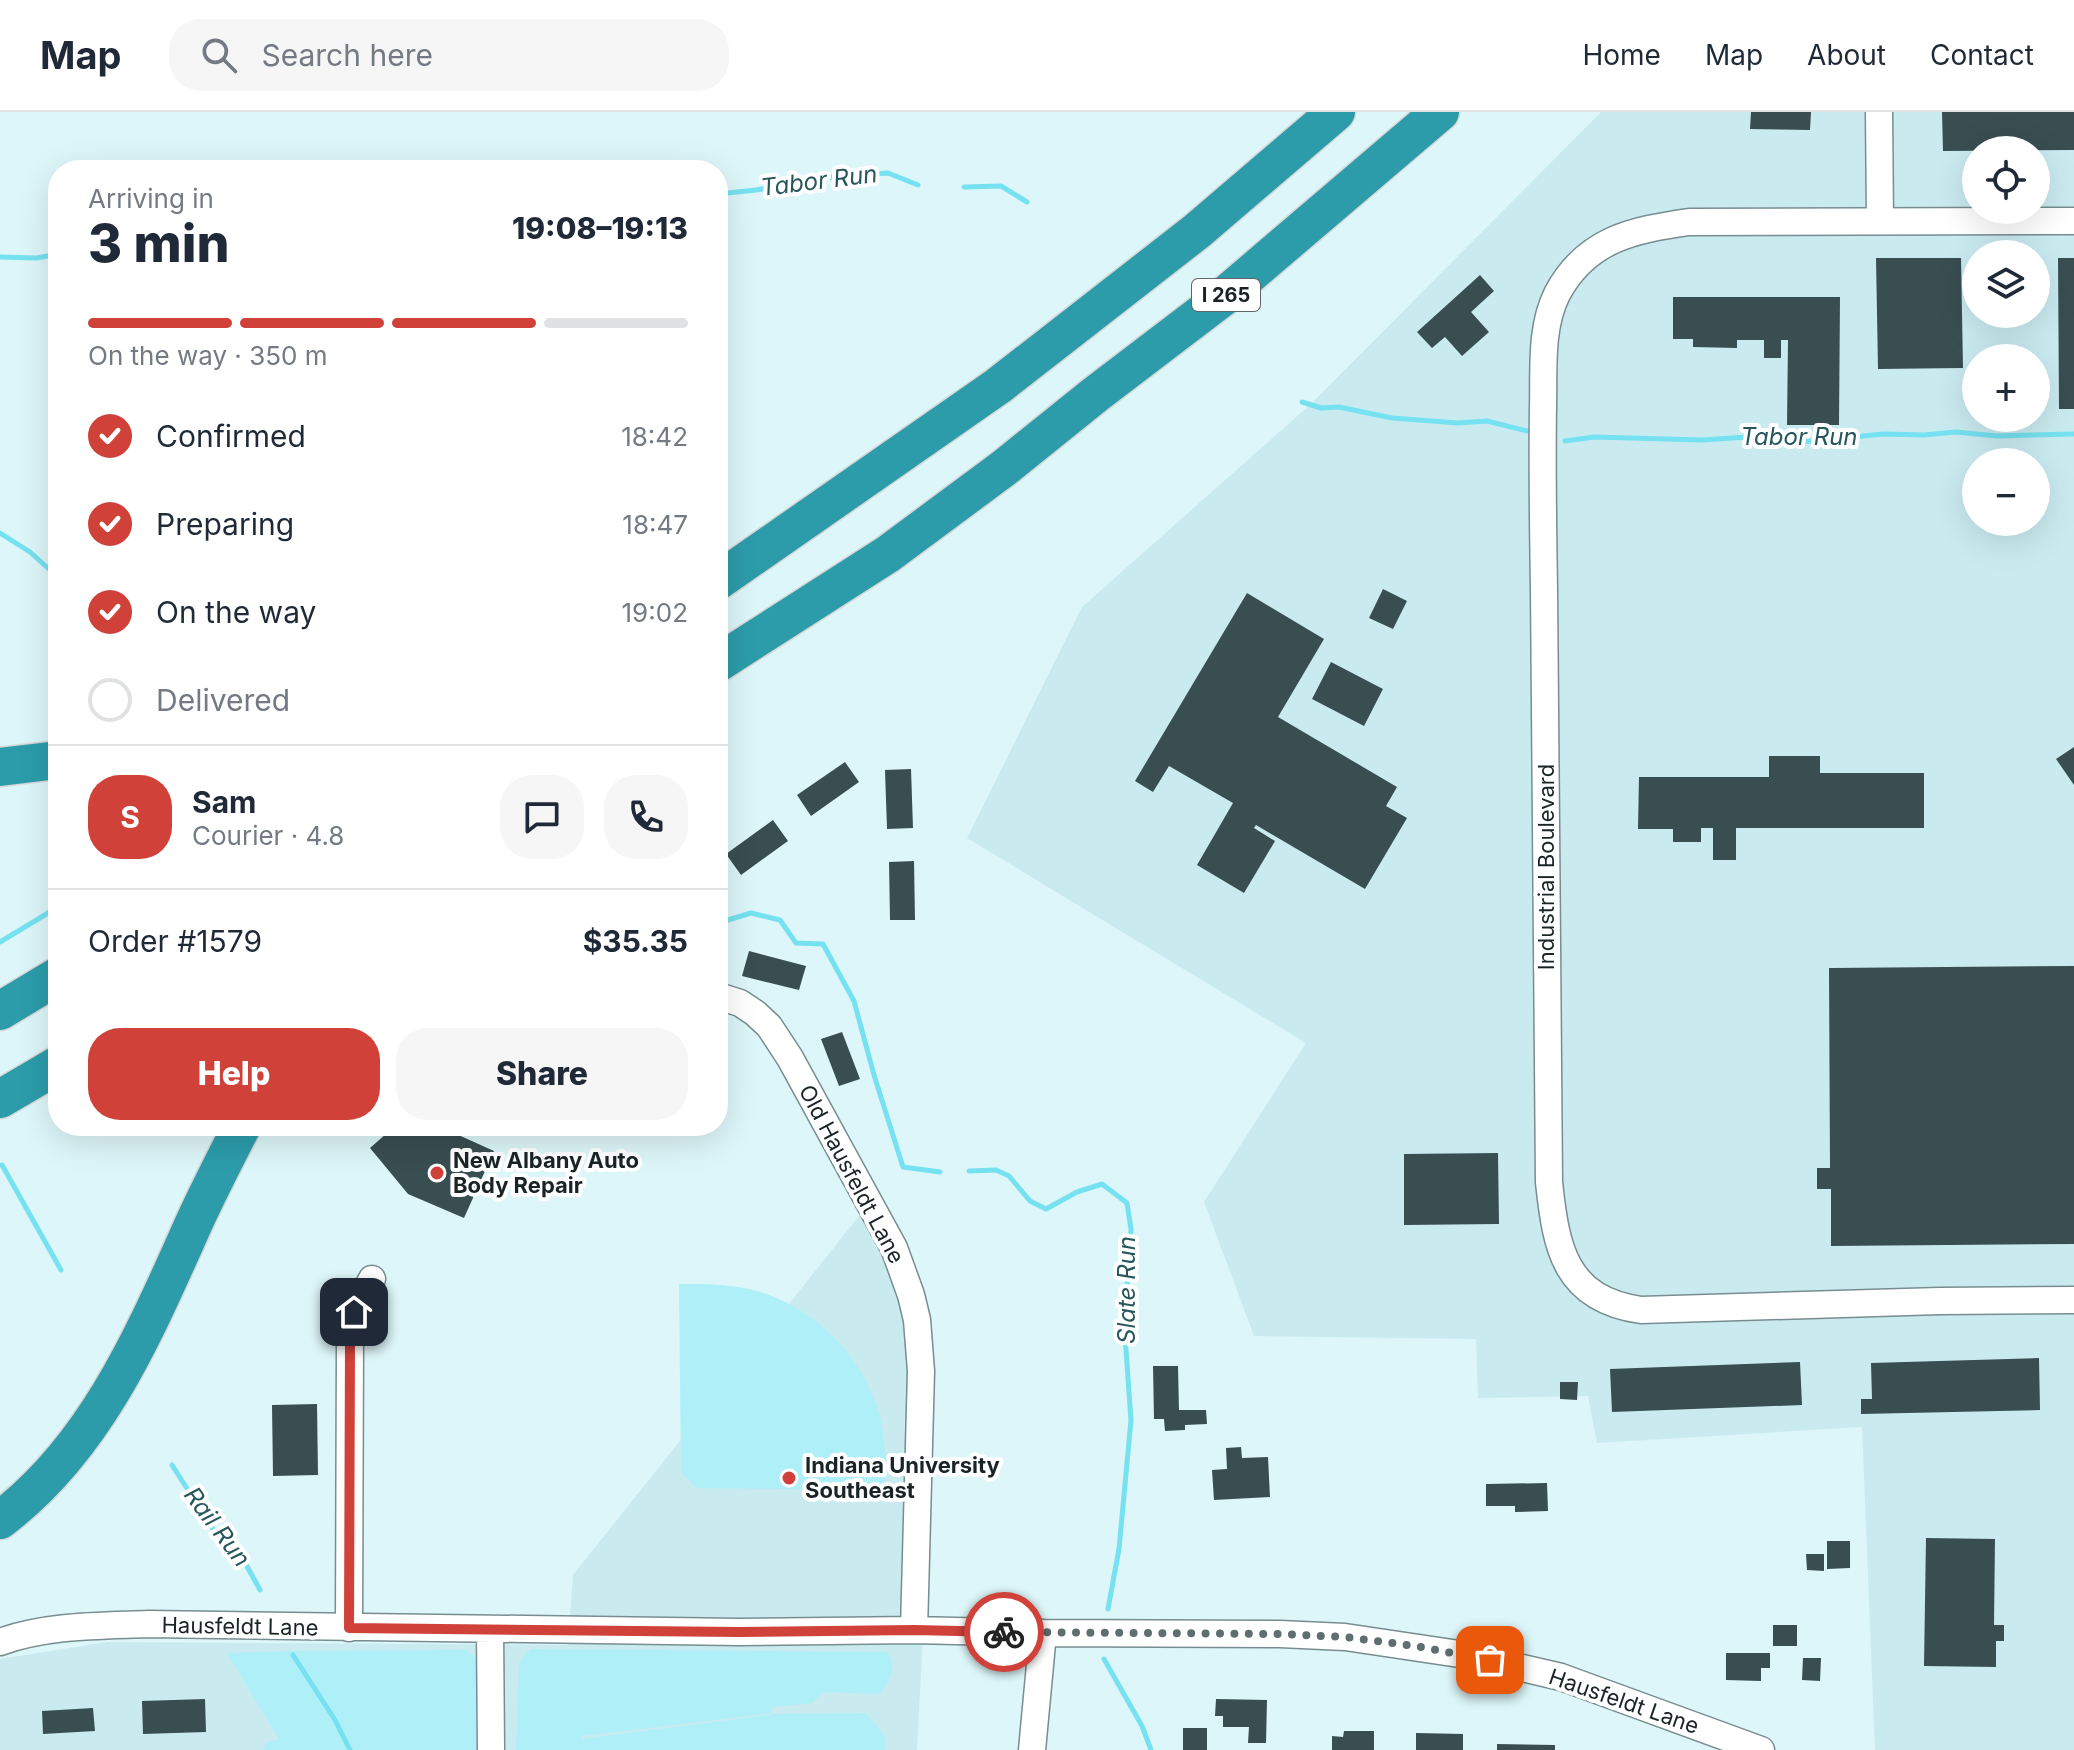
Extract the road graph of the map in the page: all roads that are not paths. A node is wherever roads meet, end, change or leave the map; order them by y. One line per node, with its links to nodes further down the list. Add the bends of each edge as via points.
1 (1336, 112): 6 (highway, via 1197,231 998,386)
2 (1440, 112): 9 (highway, I 265, via 1222,298 1004,468 888,554)
3 (1879, 112): 4 (street)
4 (1880, 221): 5 (street, Industrial Boulevard); 19 (street, Industrial Boulevard, via 1689,222 1643,228 1584,259 1568,275 1548,316 1542,481 1551,1207 1560,1252 1570,1270 1583,1286 1619,1307)
5 (2074, 221)
6 (885, 466): 7 (highway); 8 (highway)
7 (728, 550)
8 (728, 574)
9 (728, 659)
10 (48, 761): 11 (highway)
11 (0, 767)
12 (48, 982): 14 (highway)
13 (728, 999): 23 (street, Old Hausfeldt Lane, via 769,1026 790,1058 894,1248 911,1295 921,1371)
14 (0, 1011)
15 (48, 1071): 16 (highway)
16 (0, 1099)
17 (237, 1136): 20 (highway, via 152,1317 102,1408 72,1449)
18 (372, 1279): 21 (street, via 354,1312 350,1338)
19 (2074, 1300)
20 (0, 1520)
21 (349, 1628): 22 (street, Hausfeldt Lane); 25 (street, Hausfeldt Lane, via 78,1626)
22 (490, 1629): 23 (street, Hausfeldt Lane); 26 (street)
23 (914, 1630): 24 (street, Hausfeldt Lane)
24 (1043, 1633): 27 (street); 28 (street, Hausfeldt Lane, via 1280,1634 1415,1646 1561,1677)
25 (0, 1642)
26 (491, 1750)
27 (1032, 1750)
28 (1761, 1750)

